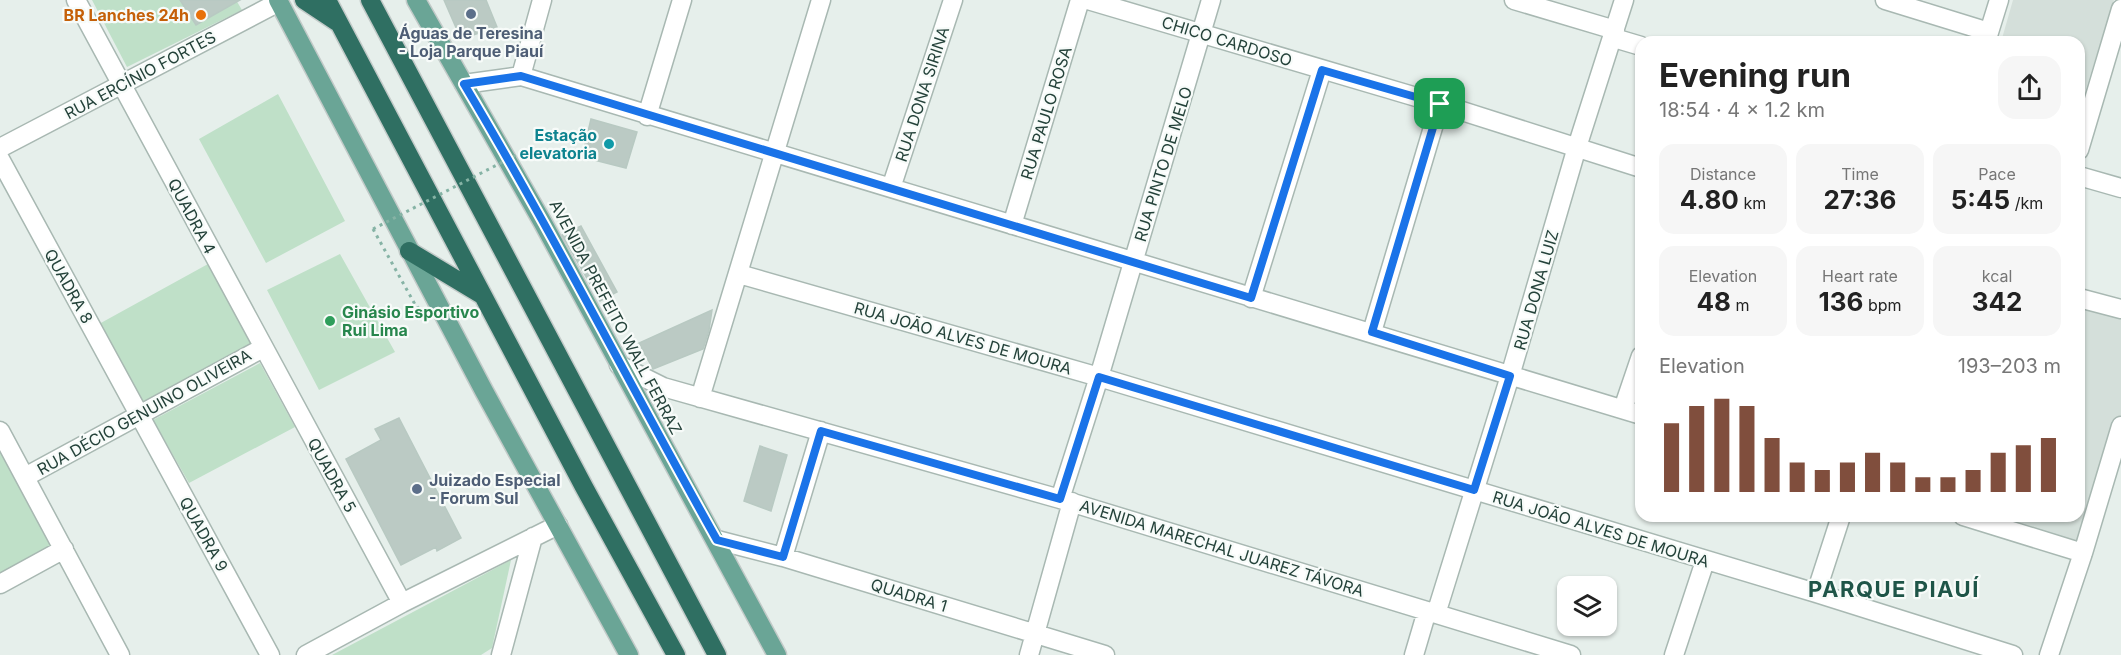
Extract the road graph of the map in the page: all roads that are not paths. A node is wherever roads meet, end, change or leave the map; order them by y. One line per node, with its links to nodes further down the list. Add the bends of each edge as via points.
1 (76, 0): 29 (street, QUADRA 4)
2 (304, 0): 19 (highway)
3 (327, 0): 19 (highway)
4 (370, 0): 87 (highway)
5 (416, 0): 28 (main road, AVENIDA PREFEITO WALL FERRAZ)
6 (542, 0): 27 (street)
7 (682, 0): 31 (street)
8 (821, 0): 35 (street)
9 (953, 0): 39 (street, RUA DONA SIRINA)
10 (1080, 0): 41 (street, RUA PAULO ROSA)
11 (1088, 0): 20 (street, CHICO CARDOSO)
12 (1211, 0): 20 (street, RUA PINTO DE MELO)
13 (1514, 0): 21 (street)
14 (1624, 0): 21 (street, RUA DONA LUIZ)
15 (1885, 0): 22 (street)
16 (1999, 0): 23 (street)
17 (278, 1): 29 (street, RUA ERCÍNIO FORTES); 42 (main road)
18 (2121, 9): 25 (street)
19 (339, 23): 45 (highway)
20 (1202, 33): 26 (street, CHICO CARDOSO); 43 (street, RUA PINTO DE MELO)
21 (1614, 34): 24 (street); 33 (street, RUA DONA LUIZ)
22 (1984, 36)
23 (1987, 36)
24 (1635, 43)
25 (2113, 65): 32 (street)
26 (1322, 70): 30 (street, CHICO CARDOSO); 46 (street)
27 (521, 76): 28 (street); 31 (street)
28 (464, 84): 51 (main road, AVENIDA PREFEITO WALL FERRAZ)
29 (122, 85): 34 (street, RUA ERCÍNIO FORTES); 50 (street, QUADRA 4)
30 (1440, 104): 33 (street, CHICO CARDOSO); 49 (street)
31 (647, 116): 35 (street)
32 (2085, 135)
33 (1577, 147): 37 (street, CHICO CARDOSO); 53 (street, RUA DONA LUIZ)
34 (0, 148)
35 (776, 153): 39 (street); 44 (street)
36 (0, 159): 60 (street, QUADRA 8)
37 (1635, 166)
38 (2085, 178): 40 (street)
39 (891, 188): 41 (street)
40 (2121, 188)
41 (1012, 225): 43 (street)
42 (410, 250): 45 (highway); 69 (main road)
43 (1133, 261): 46 (street); 54 (street, RUA PINTO DE MELO)
44 (739, 274): 54 (street, RUA JOÃO ALVES DE MOURA); 56 (street)
45 (484, 296): 86 (highway)
46 (1251, 298): 49 (street)
47 (2085, 300): 48 (street)
48 (2121, 309)
49 (1372, 332): 53 (street)
50 (262, 348): 60 (street, RUA DÉCIO GENUINO OLIVEIRA); 78 (street, QUADRA 5)
51 (619, 365): 55 (street, AVENIDA MARECHAL JUAREZ TÁVORA); 57 (main road, AVENIDA PREFEITO WALL FERRAZ)
52 (1635, 374): 58 (street)
53 (1510, 376): 58 (street); 65 (street, RUA DONA LUIZ)
54 (1099, 377): 65 (street, RUA JOÃO ALVES DE MOURA); 66 (street, RUA PINTO DE MELO)
55 (663, 387): 56 (street, AVENIDA MARECHAL JUAREZ TÁVORA); 57 (street)
56 (700, 398): 62 (street, AVENIDA MARECHAL JUAREZ TÁVORA)
57 (639, 402): 71 (main road, AVENIDA PREFEITO WALL FERRAZ)
58 (1623, 409): 59 (street)
59 (1635, 413)
60 (139, 414): 64 (street, RUA DÉCIO GENUINO OLIVEIRA); 83 (street, QUADRA 9)
61 (0, 431): 64 (street)
62 (821, 431): 66 (street, AVENIDA MARECHAL JUAREZ TÁVORA); 74 (street)
63 (2120, 434): 73 (street)
64 (25, 477): 72 (street)
65 (1474, 490): 75 (street, RUA JOÃO ALVES DE MOURA); 79 (street, RUA DONA LUIZ)
66 (1066, 500): 79 (street, AVENIDA MARECHAL JUAREZ TÁVORA); 80 (street, RUA PINTO DE MELO)
67 (1839, 522): 77 (street)
68 (1982, 522): 73 (street)
69 (558, 525): 70 (street); 85 (main road)
70 (533, 537): 78 (street); 81 (street)
71 (717, 540): 74 (street, QUADRA 1); 88 (main road, AVENIDA PREFEITO WALL FERRAZ)
72 (64, 549): 76 (street); 82 (street)
73 (2083, 553): 95 (street)
74 (783, 557): 80 (street, QUADRA 1)
75 (1705, 561): 77 (street, RUA JOÃO ALVES DE MOURA); 93 (street)
76 (0, 584)
77 (1816, 593): 94 (street, RUA JOÃO ALVES DE MOURA)
78 (402, 603): 84 (street)
79 (1431, 612): 91 (street, RUA DONA LUIZ); 92 (street, AVENIDA MARECHAL JUAREZ TÁVORA)
80 (1036, 633): 89 (street, RUA PINTO DE MELO); 90 (street, QUADRA 1)
81 (498, 652)
82 (120, 655)
83 (270, 655)
84 (306, 655)
85 (629, 655)
86 (675, 655)
87 (717, 655)
88 (777, 655)
89 (1029, 655)
90 (1105, 655)
91 (1414, 655)
92 (1571, 655)
93 (1674, 655)
94 (2013, 655)
95 (2049, 655)

